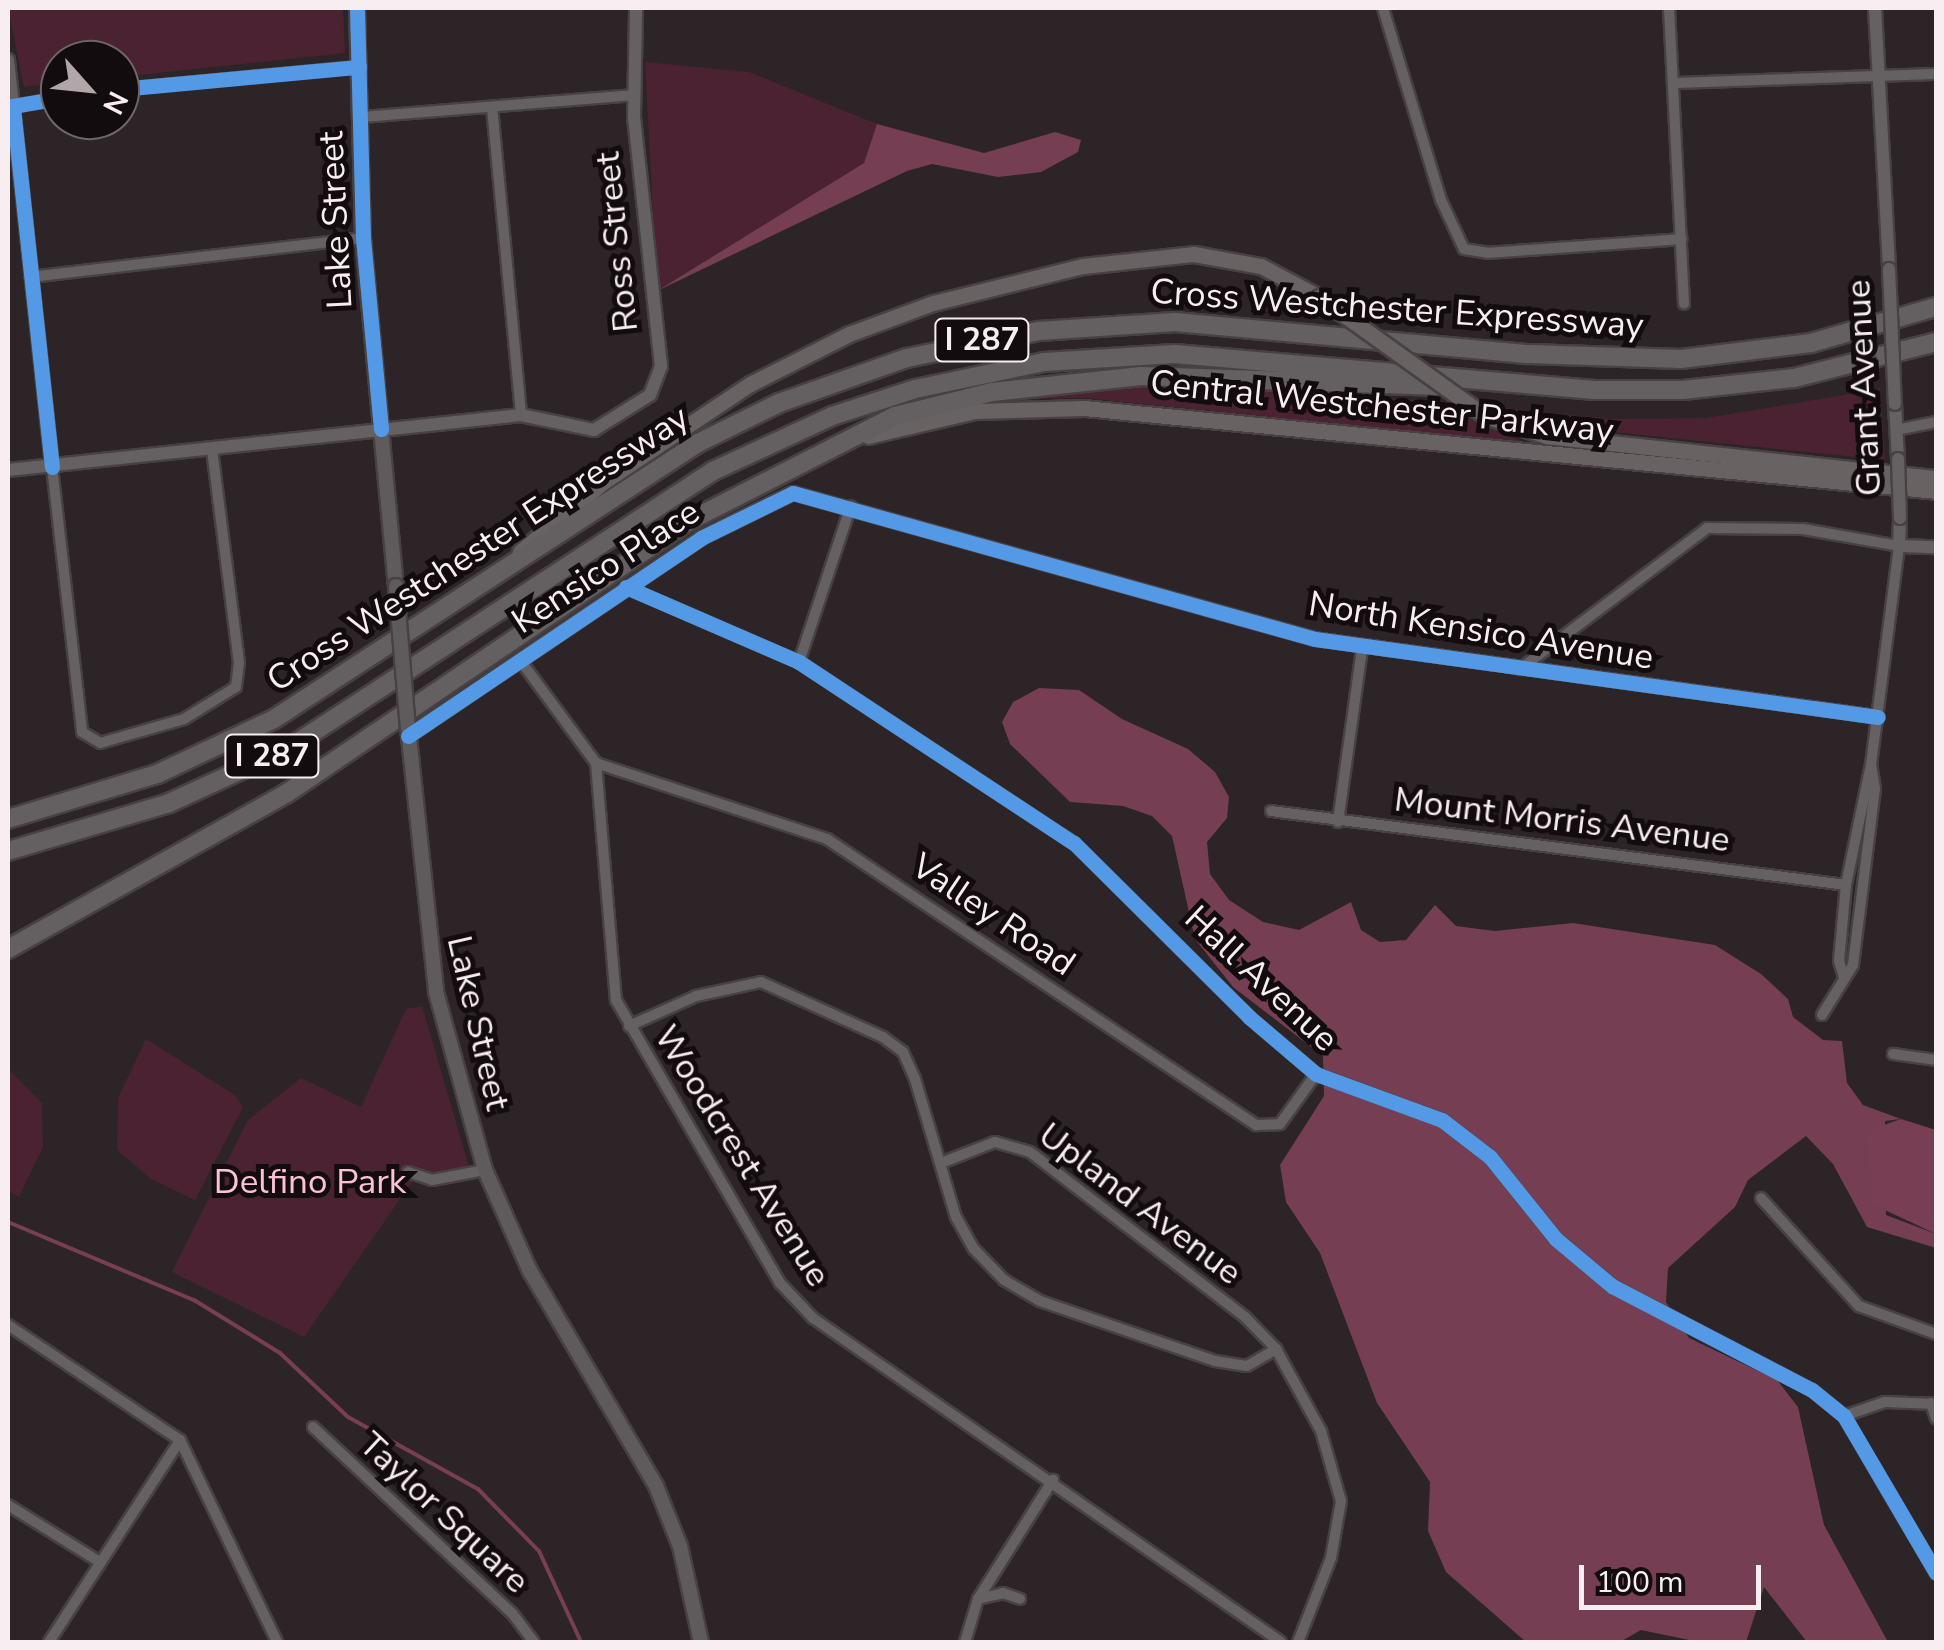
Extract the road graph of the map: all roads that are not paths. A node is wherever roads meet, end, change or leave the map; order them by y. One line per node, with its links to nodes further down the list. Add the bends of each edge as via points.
1 (358, 8): 7 (main road, Lake Street)
2 (636, 8): 12 (street, Ross Street)
3 (1383, 8): 18 (street, via 1441,200 1464,249)
4 (1669, 8): 10 (street)
5 (1874, 8): 9 (street, Grant Avenue)
6 (8, 60): 14 (street)
7 (359, 67): 11 (street); 16 (main road, Lake Street)
8 (1936, 74): 9 (street)
9 (1876, 75): 10 (street); 27 (street, Grant Avenue, bridge)
10 (1673, 83): 18 (street)
11 (140, 87)
12 (632, 95): 15 (street); 24 (street, Ross Street, via 660,375 650,395 588,430)
13 (40, 101): 14 (street)
14 (10, 106): 19 (street)
15 (492, 107): 16 (street); 24 (street)
16 (360, 117): 17 (main road, Lake Street)
17 (363, 238): 19 (street); 26 (main road, Lake Street)
18 (1681, 240): 20 (street)
19 (30, 277): 30 (street)
20 (1684, 304)
21 (1936, 307): 37 (highway, Cross Westchester Expressway / I 287, via 1811,343 1681,359 1529,354 1175,322 994,338 864,371 738,422 620,489)
22 (1936, 342): 23 (highway, Cross Westchester Expressway / I 287, via 1849,367 1739,386 1638,392)
23 (1527, 384): 29 (highway, via 1071,380 896,416); 50 (highway, Cross Westchester Expressway / I 287, via 1264,358 1131,355 1000,369 874,402 792,432 674,493 289,748 169,803)
24 (521, 415): 26 (street)
25 (1936, 422): 27 (street)
26 (381, 430): 28 (street); 44 (main road, Lake Street, bridge)
27 (1896, 430): 35 (street, Grant Avenue, bridge)
28 (212, 450): 30 (street); 30 (street, via 239,662 236,687 184,720 100,743 82,732)
29 (826, 451): 33 (main road, Central Westchester Parkway, via 910,423 975,411 1084,408); 52 (highway, via 670,533 248,817)
30 (52, 467): 31 (street)
31 (8, 470)
32 (1936, 478): 37 (main road, Central Westchester Parkway, bridge, via 1547,436 1485,416 1319,296 1239,260 1160,256 996,285 808,353 603,482)
33 (1936, 491)
34 (851, 506): 38 (street, Kensico Place, via 804,493 779,496); 39 (street, North Kensico Avenue); 41 (street)
35 (1899, 546): 36 (street); 42 (street, via 1803,530 1715,525); 43 (street, Grant Avenue)
36 (1936, 547)
37 (492, 577): 48 (highway, Cross Westchester Expressway / I 287, via 348,676 236,739 117,788)
38 (626, 587): 40 (street, Kensico Place); 41 (street, Hall Avenue)
39 (1362, 648): 42 (street, North Kensico Avenue); 49 (street)
40 (520, 660): 44 (street, Kensico Place); 45 (street)
41 (799, 662): 58 (street, Hall Avenue, via 1074,843 1249,1018)
42 (1519, 669): 43 (street, North Kensico Avenue)
43 (1878, 717): 46 (street, Grant Avenue)
44 (408, 732): 60 (main road, Lake Street, via 436,992)
45 (596, 763): 55 (street, Woodcrest Avenue, via 614,989); 58 (street, Valley Road, via 827,839 1256,1125 1280,1124)
46 (1871, 764): 51 (street, Grant Avenue); 53 (street, Grant Avenue, via 1875,789 1853,964)
47 (1271, 811): 49 (street, Mount Morris Avenue)
48 (8, 819)
49 (1338, 822): 51 (street, Mount Morris Avenue, via 1464,831)
50 (8, 851)
51 (1846, 885): 53 (street, Grant Avenue, via 1839,961)
52 (8, 948)
53 (1844, 977): 54 (street, Grant Avenue)
54 (1822, 1015)
55 (629, 1026): 59 (street, via 725,986 775,985 903,1052); 71 (street, Woodcrest Avenue, via 795,1301)
56 (1893, 1054): 57 (street)
57 (1936, 1060)
58 (1316, 1074): 67 (street, Hall Avenue, via 1417,1107 1454,1127 1490,1157 1556,1238 1612,1286 1812,1390)
59 (940, 1163): 65 (street, Upland Avenue, via 994,1142 1030,1152); 65 (street, via 974,1249 1024,1294 1216,1362 1247,1366)
60 (485, 1170): 61 (street, via 432,1180); 80 (main road, Lake Street, via 530,1271 656,1486 686,1564)
61 (408, 1172)
62 (1761, 1198): 64 (street, via 1859,1306)
63 (8, 1325): 70 (street)
64 (1936, 1334)
65 (1276, 1348): 83 (street, Upland Avenue, via 1321,1430 1341,1501 1331,1558)
66 (1934, 1404): 67 (street, via 1885,1402); 68 (street)
67 (1844, 1416): 74 (street, Hall Avenue)
68 (1936, 1418)
69 (313, 1427): 79 (street, Taylor Square, via 512,1612)
70 (180, 1440): 73 (street); 78 (street)
71 (1053, 1480): 75 (street); 82 (street, Woodcrest Avenue)
72 (8, 1504): 73 (street)
73 (100, 1562): 77 (street)
74 (1936, 1573)
75 (978, 1599): 76 (street, via 1003,1593); 81 (street)
76 (1020, 1599)
77 (49, 1642)
78 (277, 1642)
79 (534, 1642)
80 (701, 1642)
81 (965, 1642)
82 (1281, 1642)
83 (1298, 1642)

